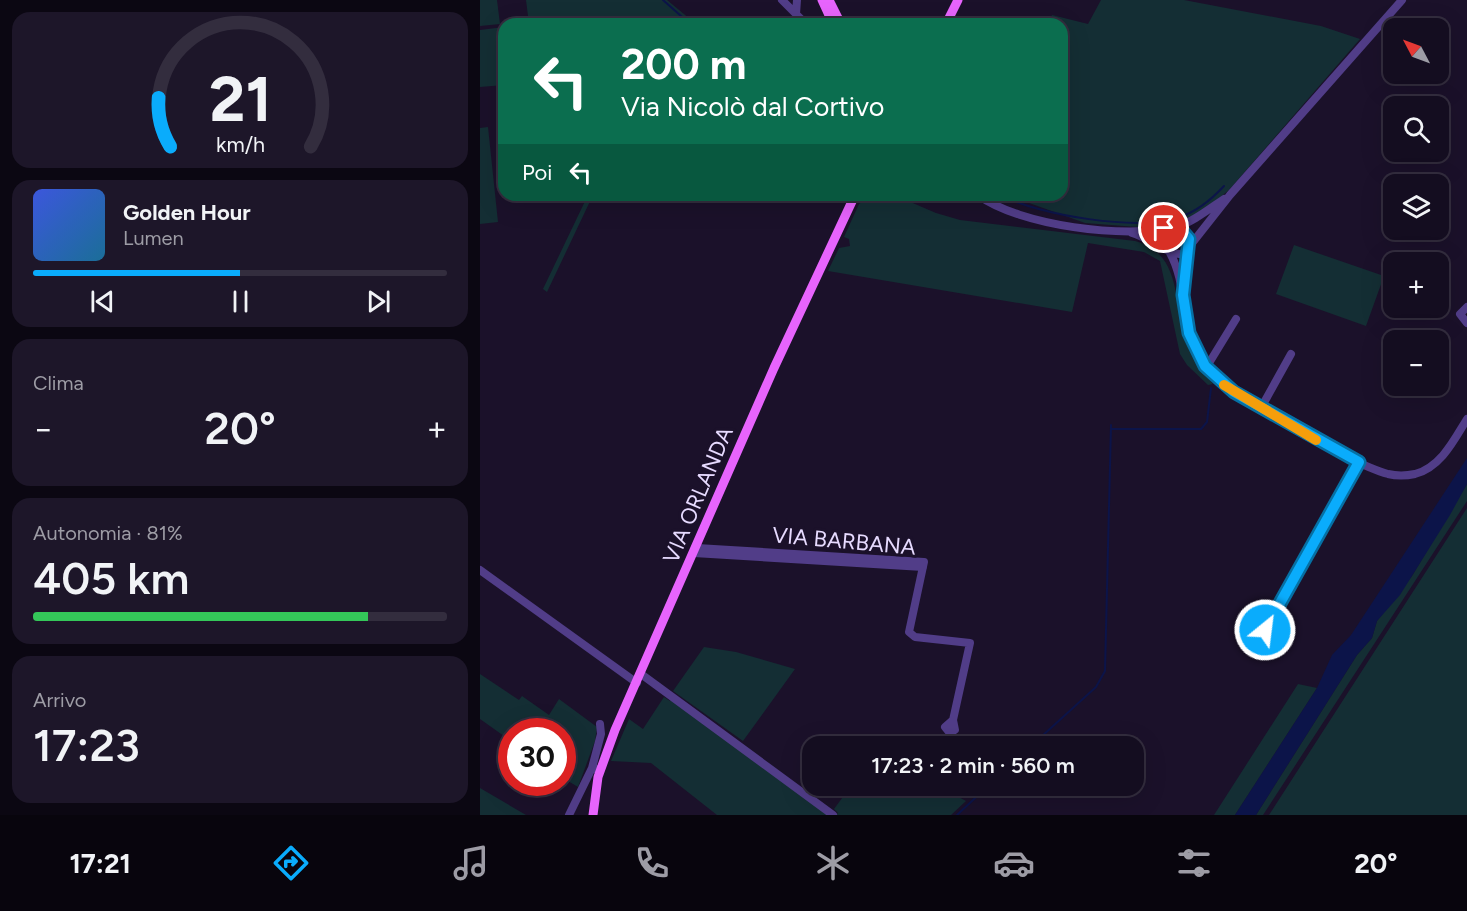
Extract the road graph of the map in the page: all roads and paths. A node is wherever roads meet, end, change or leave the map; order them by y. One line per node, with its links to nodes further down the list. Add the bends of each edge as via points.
1 (785, 0): 6 (street)
2 (797, 0): 6 (street)
3 (826, 0): 8 (main road)
4 (958, 0): 9 (main road)
5 (1402, 0): 10 (street)
6 (796, 14): 7 (street)
7 (800, 18)
8 (834, 18)
9 (949, 18)
10 (1230, 195): 13 (street); 17 (street)
11 (852, 201): 28 (main road, VIA ORLANDA)
12 (988, 201): 15 (street, via 1028,219)
13 (1176, 227): 14 (street); 17 (street, via 1187,234)
14 (1164, 228): 15 (street); 16 (street)
15 (1128, 231): 16 (street)
16 (1159, 243): 18 (street)
17 (1188, 249): 18 (street, via 1178,255); 19 (street)
18 (1170, 253): 19 (street)
19 (1183, 295): 24 (street, via 1192,340)
20 (1467, 307): 22 (street, via 1460,314)
21 (1236, 319): 24 (street)
22 (1467, 323)
23 (1291, 354): 25 (street)
24 (1206, 368): 25 (street)
25 (1261, 408): 27 (street)
26 (1467, 419): 27 (street, via 1447,450 1426,469 1402,476)
27 (1359, 462): 30 (street)
28 (695, 551): 31 (main road, VIA ORLANDA); 32 (street, VIA BARBANA, via 923,567 909,632 915,638 970,643)
29 (480, 570): 31 (street)
30 (1265, 630)
31 (639, 679): 34 (main road, VIA ORLANDA); 37 (street, via 714,726)
32 (953, 720)
33 (600, 724): 34 (street)
34 (596, 769): 35 (street); 36 (main road, VIA ORLANDA)
35 (569, 815)
36 (593, 815)
37 (833, 815)

